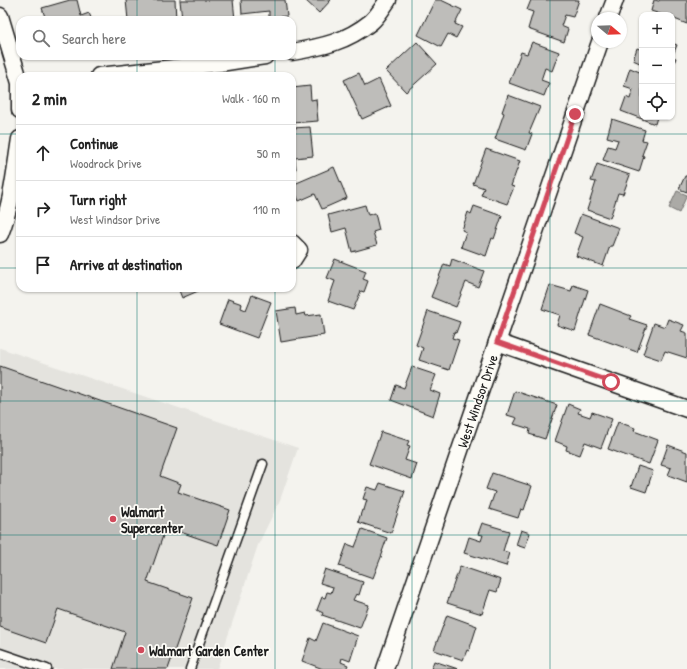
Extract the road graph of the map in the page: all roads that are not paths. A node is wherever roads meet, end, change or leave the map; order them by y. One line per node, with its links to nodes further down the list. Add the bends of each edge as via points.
1 (388, 0): 6 (street, via 372,21 350,36 320,48)
2 (615, 0): 3 (street)
3 (610, 12)
4 (0, 16): 9 (street)
5 (598, 48): 14 (street, West Windsor Drive)
6 (296, 51)
7 (251, 60): 8 (street)
8 (221, 69): 10 (street)
9 (17, 72)
10 (169, 72)
11 (16, 151): 12 (street)
12 (7, 179): 13 (street)
13 (0, 234)
14 (497, 342): 15 (street); 20 (street, West Windsor Drive)
15 (687, 409)
16 (263, 464): 19 (lane)
17 (0, 653): 18 (lane)
18 (47, 669)
19 (190, 669)
20 (385, 669)

